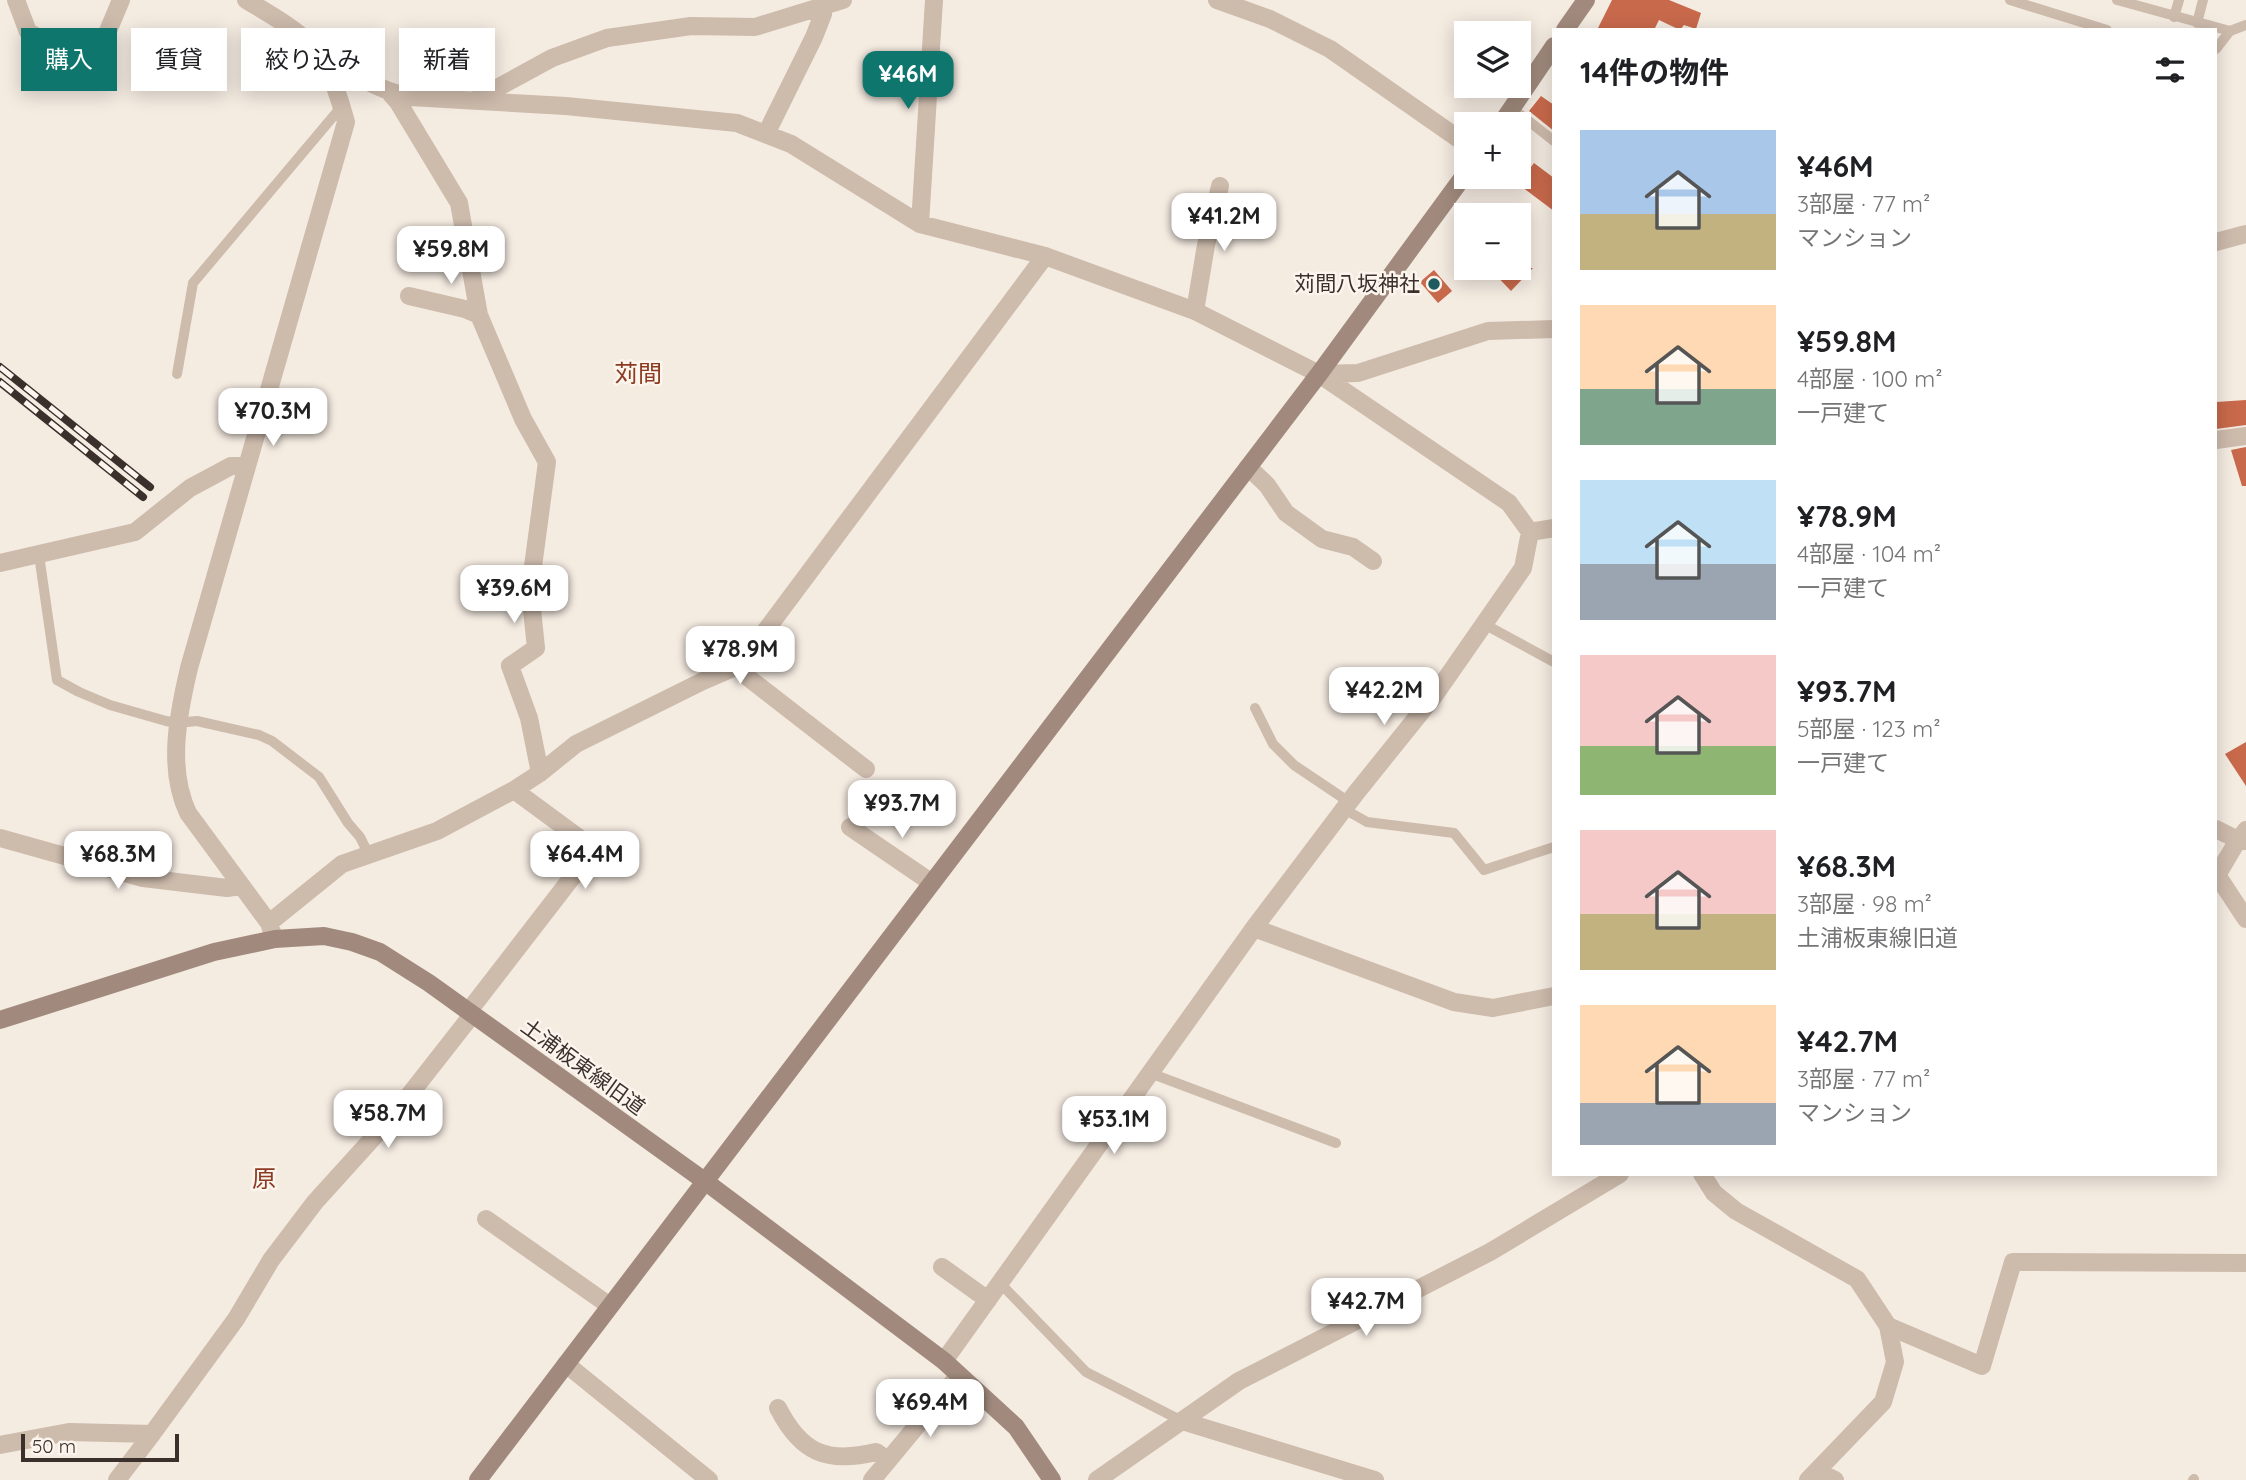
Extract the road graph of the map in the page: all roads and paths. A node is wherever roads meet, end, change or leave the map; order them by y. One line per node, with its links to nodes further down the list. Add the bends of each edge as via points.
1 (16, 0): 2 (street, via 29,32 52,45 97,57)
2 (121, 0)
3 (246, 0): 17 (street)
4 (843, 0): 13 (street)
5 (934, 0): 35 (street)
6 (1217, 0): 31 (street, via 1270,19 1330,49)
7 (1586, 0): 18 (street)
8 (2010, 0): 19 (lane)
9 (2117, 0): 12 (lane)
10 (2179, 0): 14 (lane)
11 (2203, 0): 15 (lane)
12 (2143, 4): 14 (lane)
13 (821, 6): 26 (street, via 755,27 691,26 607,38 552,58); 30 (street, via 823,14 814,37)
14 (2174, 17): 15 (lane)
15 (2197, 23): 20 (lane)
16 (2246, 25): 20 (lane)
17 (288, 28)
18 (1566, 28)
19 (2101, 28)
20 (2230, 31): 21 (lane)
21 (2217, 48)
22 (1552, 49): 28 (street)
23 (385, 90): 25 (street)
24 (336, 91): 27 (street)
25 (390, 93): 26 (street); 41 (street, via 459,203)
26 (477, 99): 30 (street, via 737,123)
27 (342, 106): 43 (lane, via 193,283); 47 (street, via 346,122)
28 (1512, 108): 29 (street); 32 (lane)
29 (1509, 112)
30 (766, 134): 35 (street, via 791,144)
31 (1454, 136)
32 (1552, 139)
33 (1220, 186): 40 (street)
34 (1454, 189): 44 (street)
35 (920, 224): 38 (street)
36 (2246, 234): 37 (street)
37 (2217, 242)
38 (1045, 256): 40 (street); 56 (street)
39 (409, 296): 41 (street)
40 (1195, 311): 44 (street)
41 (479, 315): 60 (street, via 523,419 547,462 532,574 536,648 510,666 529,718)
42 (1552, 329): 44 (street, via 1488,331 1358,373)
43 (177, 374)
44 (1319, 374): 48 (street); 50 (street, via 1508,503)
45 (2246, 436): 46 (street)
46 (2217, 440)
47 (247, 466): 51 (street, via 231,466 190,488 135,532); 58 (street)
48 (1248, 467): 52 (street, via 1286,513 1322,539 1353,547); 71 (street)
49 (1552, 528): 50 (street)
50 (1530, 532): 54 (street, via 1523,568)
51 (39, 555): 53 (street); 58 (lane, via 57,680 110,705)
52 (1373, 561)
53 (0, 563)
54 (1484, 624): 55 (lane); 62 (street, via 1434,696)
55 (1552, 661)
56 (740, 665): 59 (street, via 746,676); 60 (street, via 576,744)
57 (1255, 708): 62 (lane, via 1273,744)
58 (177, 723): 68 (lane, via 197,721 272,741 319,777); 72 (street, via 181,799)
59 (866, 769)
60 (540, 773): 61 (street)
61 (514, 790): 68 (street, via 437,831); 77 (street, via 593,849)
62 (1346, 805): 67 (lane, via 1367,822 1454,833 1484,870); 74 (street)
63 (850, 827): 71 (street)
64 (2217, 829): 65 (street)
65 (2243, 837): 69 (street)
66 (0, 838): 72 (street, via 143,878)
67 (1552, 848)
68 (369, 855): 75 (street, via 342,864)
69 (2217, 875)
70 (2217, 877): 73 (street)
71 (932, 883): 83 (street)
72 (240, 886): 75 (street)
73 (2246, 919)
74 (1254, 928): 76 (street, via 1454,1002 1493,1008); 79 (street)
75 (272, 931): 77 (street, 土浦板東線旧道, via 324,936 380,952); 78 (street, 土浦板東線旧道)
76 (1552, 996)
77 (470, 1013): 83 (street, 土浦板東線旧道); 96 (street, via 392,1117 271,1260 236,1319)
78 (0, 1020)
79 (1150, 1073): 80 (lane); 87 (street)
80 (1336, 1143)
81 (1617, 1176): 95 (street, via 1490,1252 1239,1381)
82 (1703, 1176): 90 (street, via 1714,1193 1736,1211 1857,1279)
83 (706, 1182): 89 (street); 91 (street, 土浦板東線旧道)
84 (486, 1219): 89 (street)
85 (2246, 1263): 90 (street, via 2012,1262 1982,1366)
86 (942, 1267): 88 (street)
87 (1000, 1283): 88 (street); 95 (lane, via 1086,1372)
88 (988, 1300): 91 (street)
89 (610, 1306): 92 (street)
90 (1888, 1326): 99 (street, via 1895,1362 1884,1402)
91 (944, 1361): 93 (street, 土浦板東線旧道)
92 (566, 1364): 101 (street); 102 (street)
93 (958, 1375): 98 (street); 104 (street, 土浦板東線旧道, via 1016,1427)
94 (778, 1408): 98 (street, via 789,1430 810,1450 832,1457 876,1452)
95 (1182, 1421): 105 (street); 106 (street)
96 (152, 1434): 97 (street, via 69,1432); 100 (street)
97 (0, 1445)
98 (888, 1460): 103 (street)
99 (1812, 1476): 107 (street)
100 (117, 1480)
101 (478, 1480)
102 (709, 1480)
103 (872, 1480)
104 (1052, 1480)
105 (1097, 1480)
106 (1376, 1480)
107 (1835, 1480)

